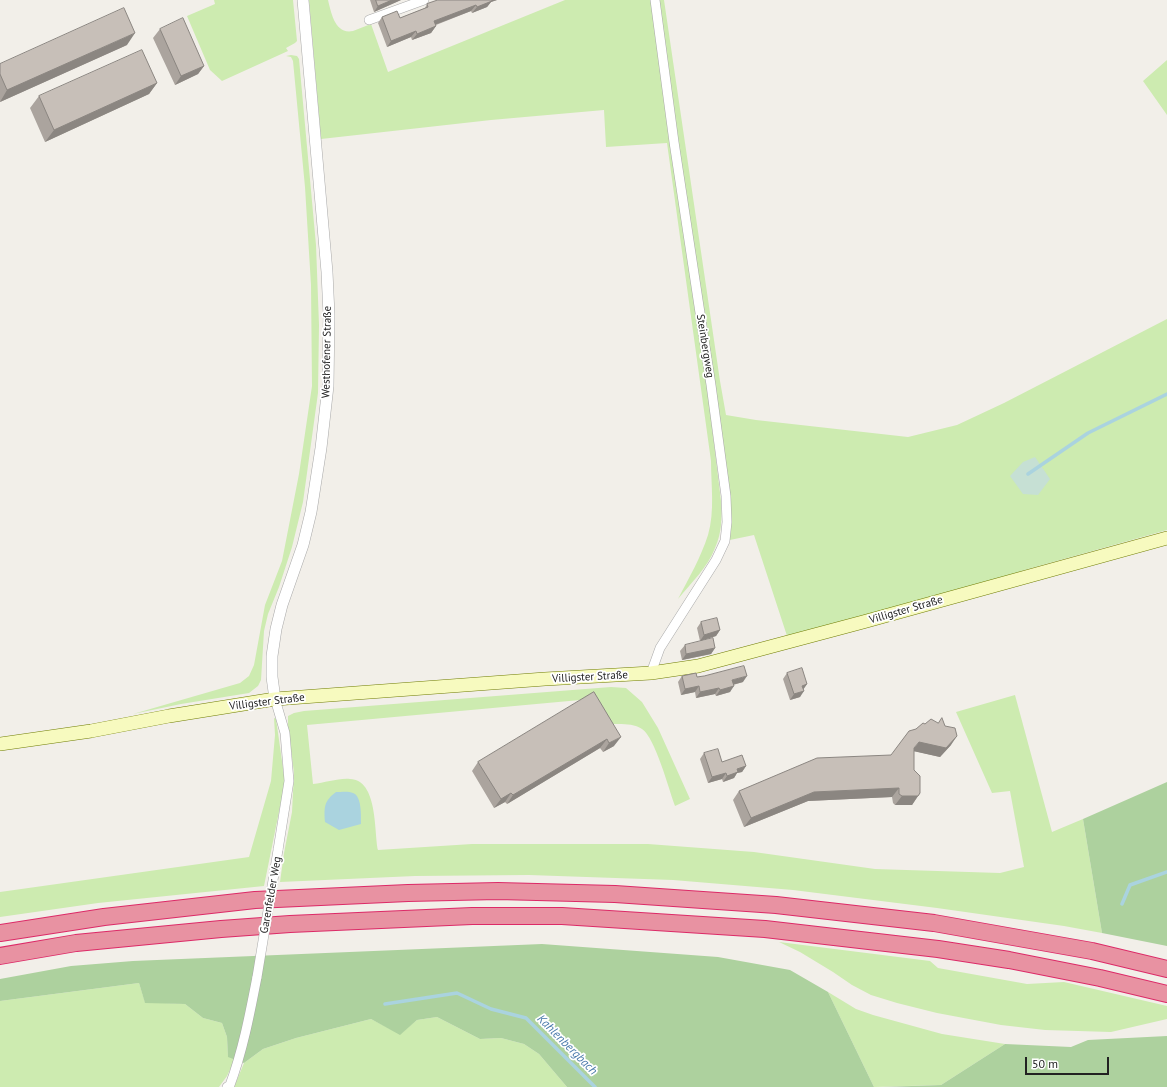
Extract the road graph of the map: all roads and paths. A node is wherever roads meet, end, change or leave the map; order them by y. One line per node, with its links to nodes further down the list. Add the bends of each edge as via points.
1 (303, 0): 7 (street, Westhofener Straße, via 327,272 328,386 311,512 276,629 272,656)
2 (424, 0): 4 (street)
3 (655, 0): 6 (street, Steinbergweg, via 711,384 726,496 727,522 725,541 716,560 660,648)
4 (369, 20)
5 (1167, 538): 6 (main road, Villigster Straße, via 705,664)
6 (651, 673): 7 (main road, Villigster Straße)
7 (275, 699): 8 (main road, Villigster Straße, via 91,732); 13 (street, Garenfelder Weg, bridge, via 285,733 289,781 250,1015 237,1064)
8 (0, 744)
9 (0, 933): 11 (highway, via 104,917 255,900 408,893 616,894 776,905 934,923 1092,951)
10 (0, 956): 12 (highway, via 76,943 221,928 472,916 562,916 765,929 938,949 1009,960)
11 (1167, 969)
12 (1167, 994)
13 (227, 1087)

